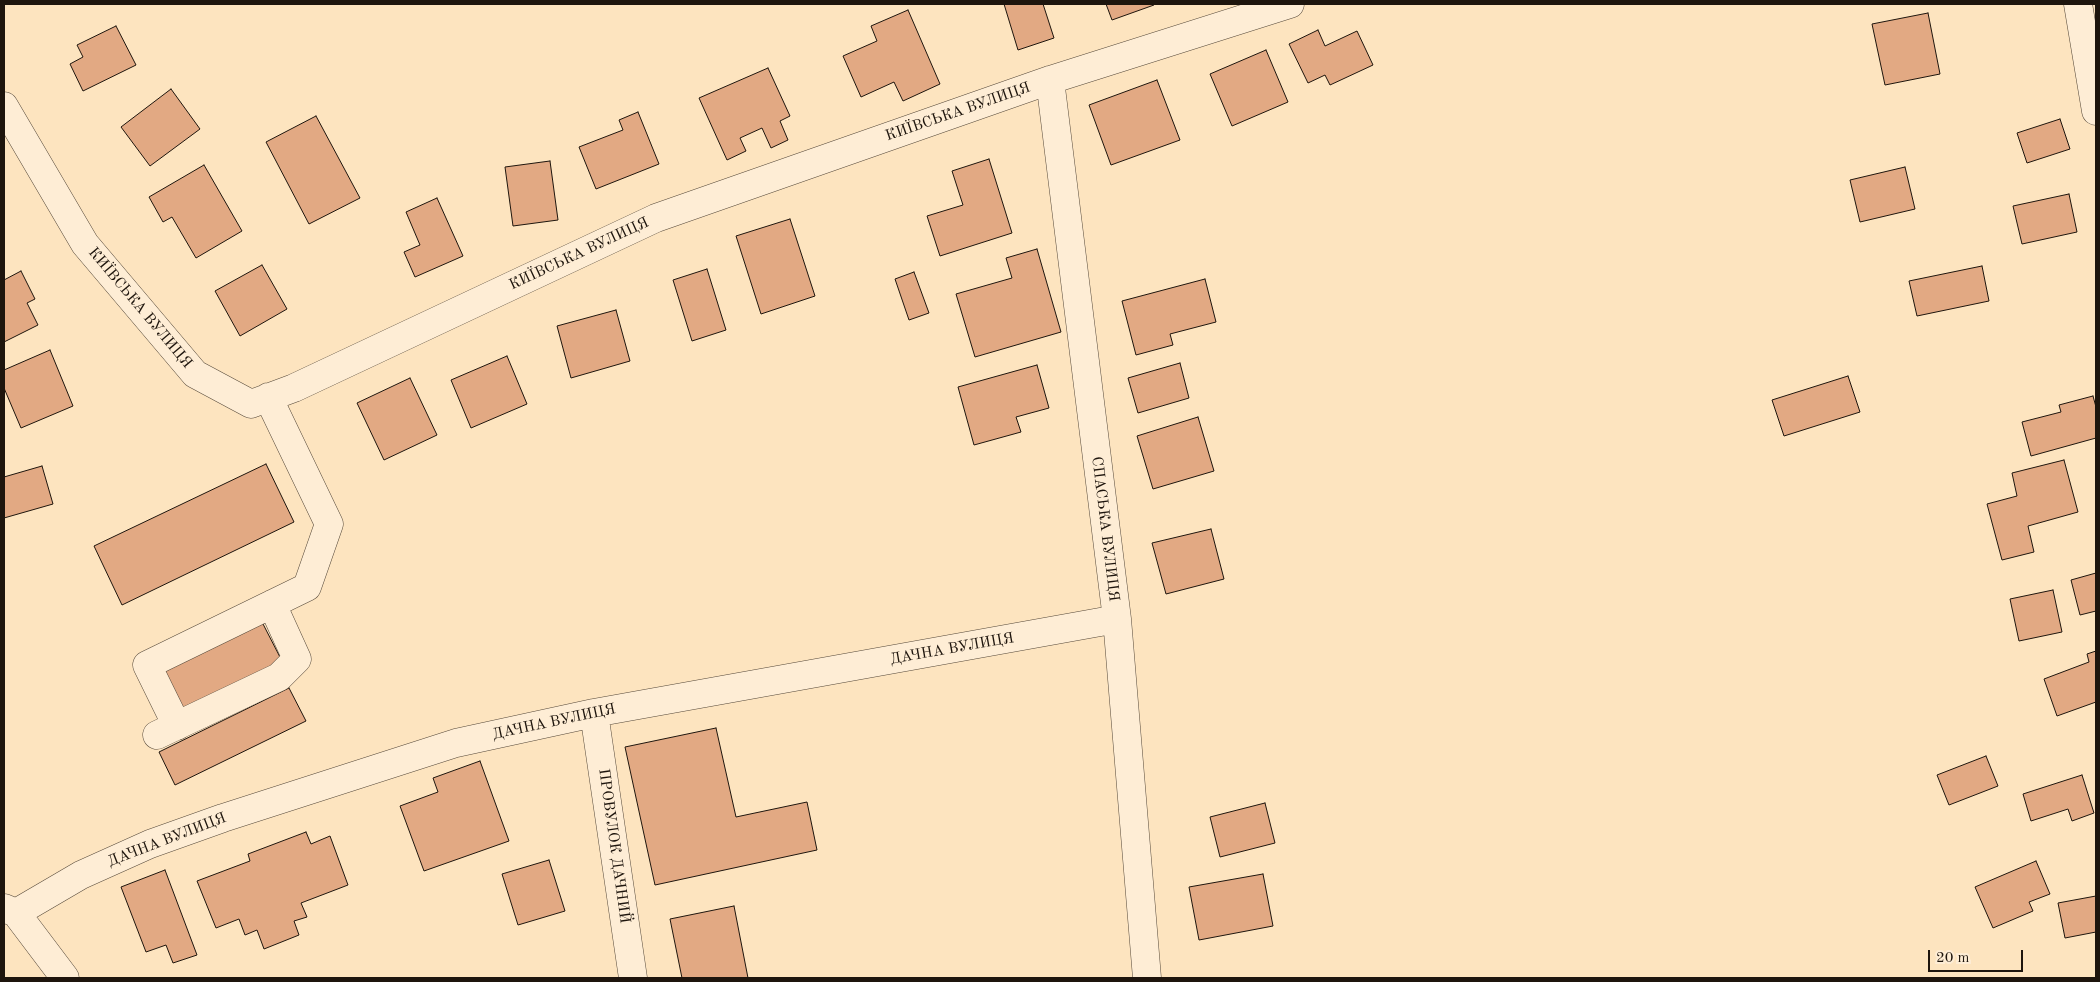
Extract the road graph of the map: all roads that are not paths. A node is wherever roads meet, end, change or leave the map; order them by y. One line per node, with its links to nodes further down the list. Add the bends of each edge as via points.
1 (1290, 4): 3 (street, КИЇВСЬКА ВУЛИЦЯ)
2 (2085, 13): 5 (street)
3 (1050, 80): 6 (street, КИЇВСЬКА ВУЛИЦЯ, via 656,218); 8 (street, СПАСЬКА ВУЛИЦЯ)
4 (4, 106): 6 (street, КИЇВСЬКА ВУЛИЦЯ, via 85,244 195,374 251,404)
5 (2096, 111)
6 (268, 398): 7 (street, via 329,524 307,587)
7 (272, 604): 7 (street, via 147,666 167,731 279,677 298,659)
8 (1117, 620): 9 (street, ДАЧНА ВУЛИЦЯ); 13 (street, СПАСЬКА ВУЛИЦЯ)
9 (594, 713): 10 (street, ДАЧНА ВУЛИЦЯ, via 456,743 223,818 150,844); 12 (street, ПРОВУЛОК ДАЧНИЙ)
10 (10, 910): 11 (street)
11 (65, 978)
12 (633, 978)
13 (1147, 978)

